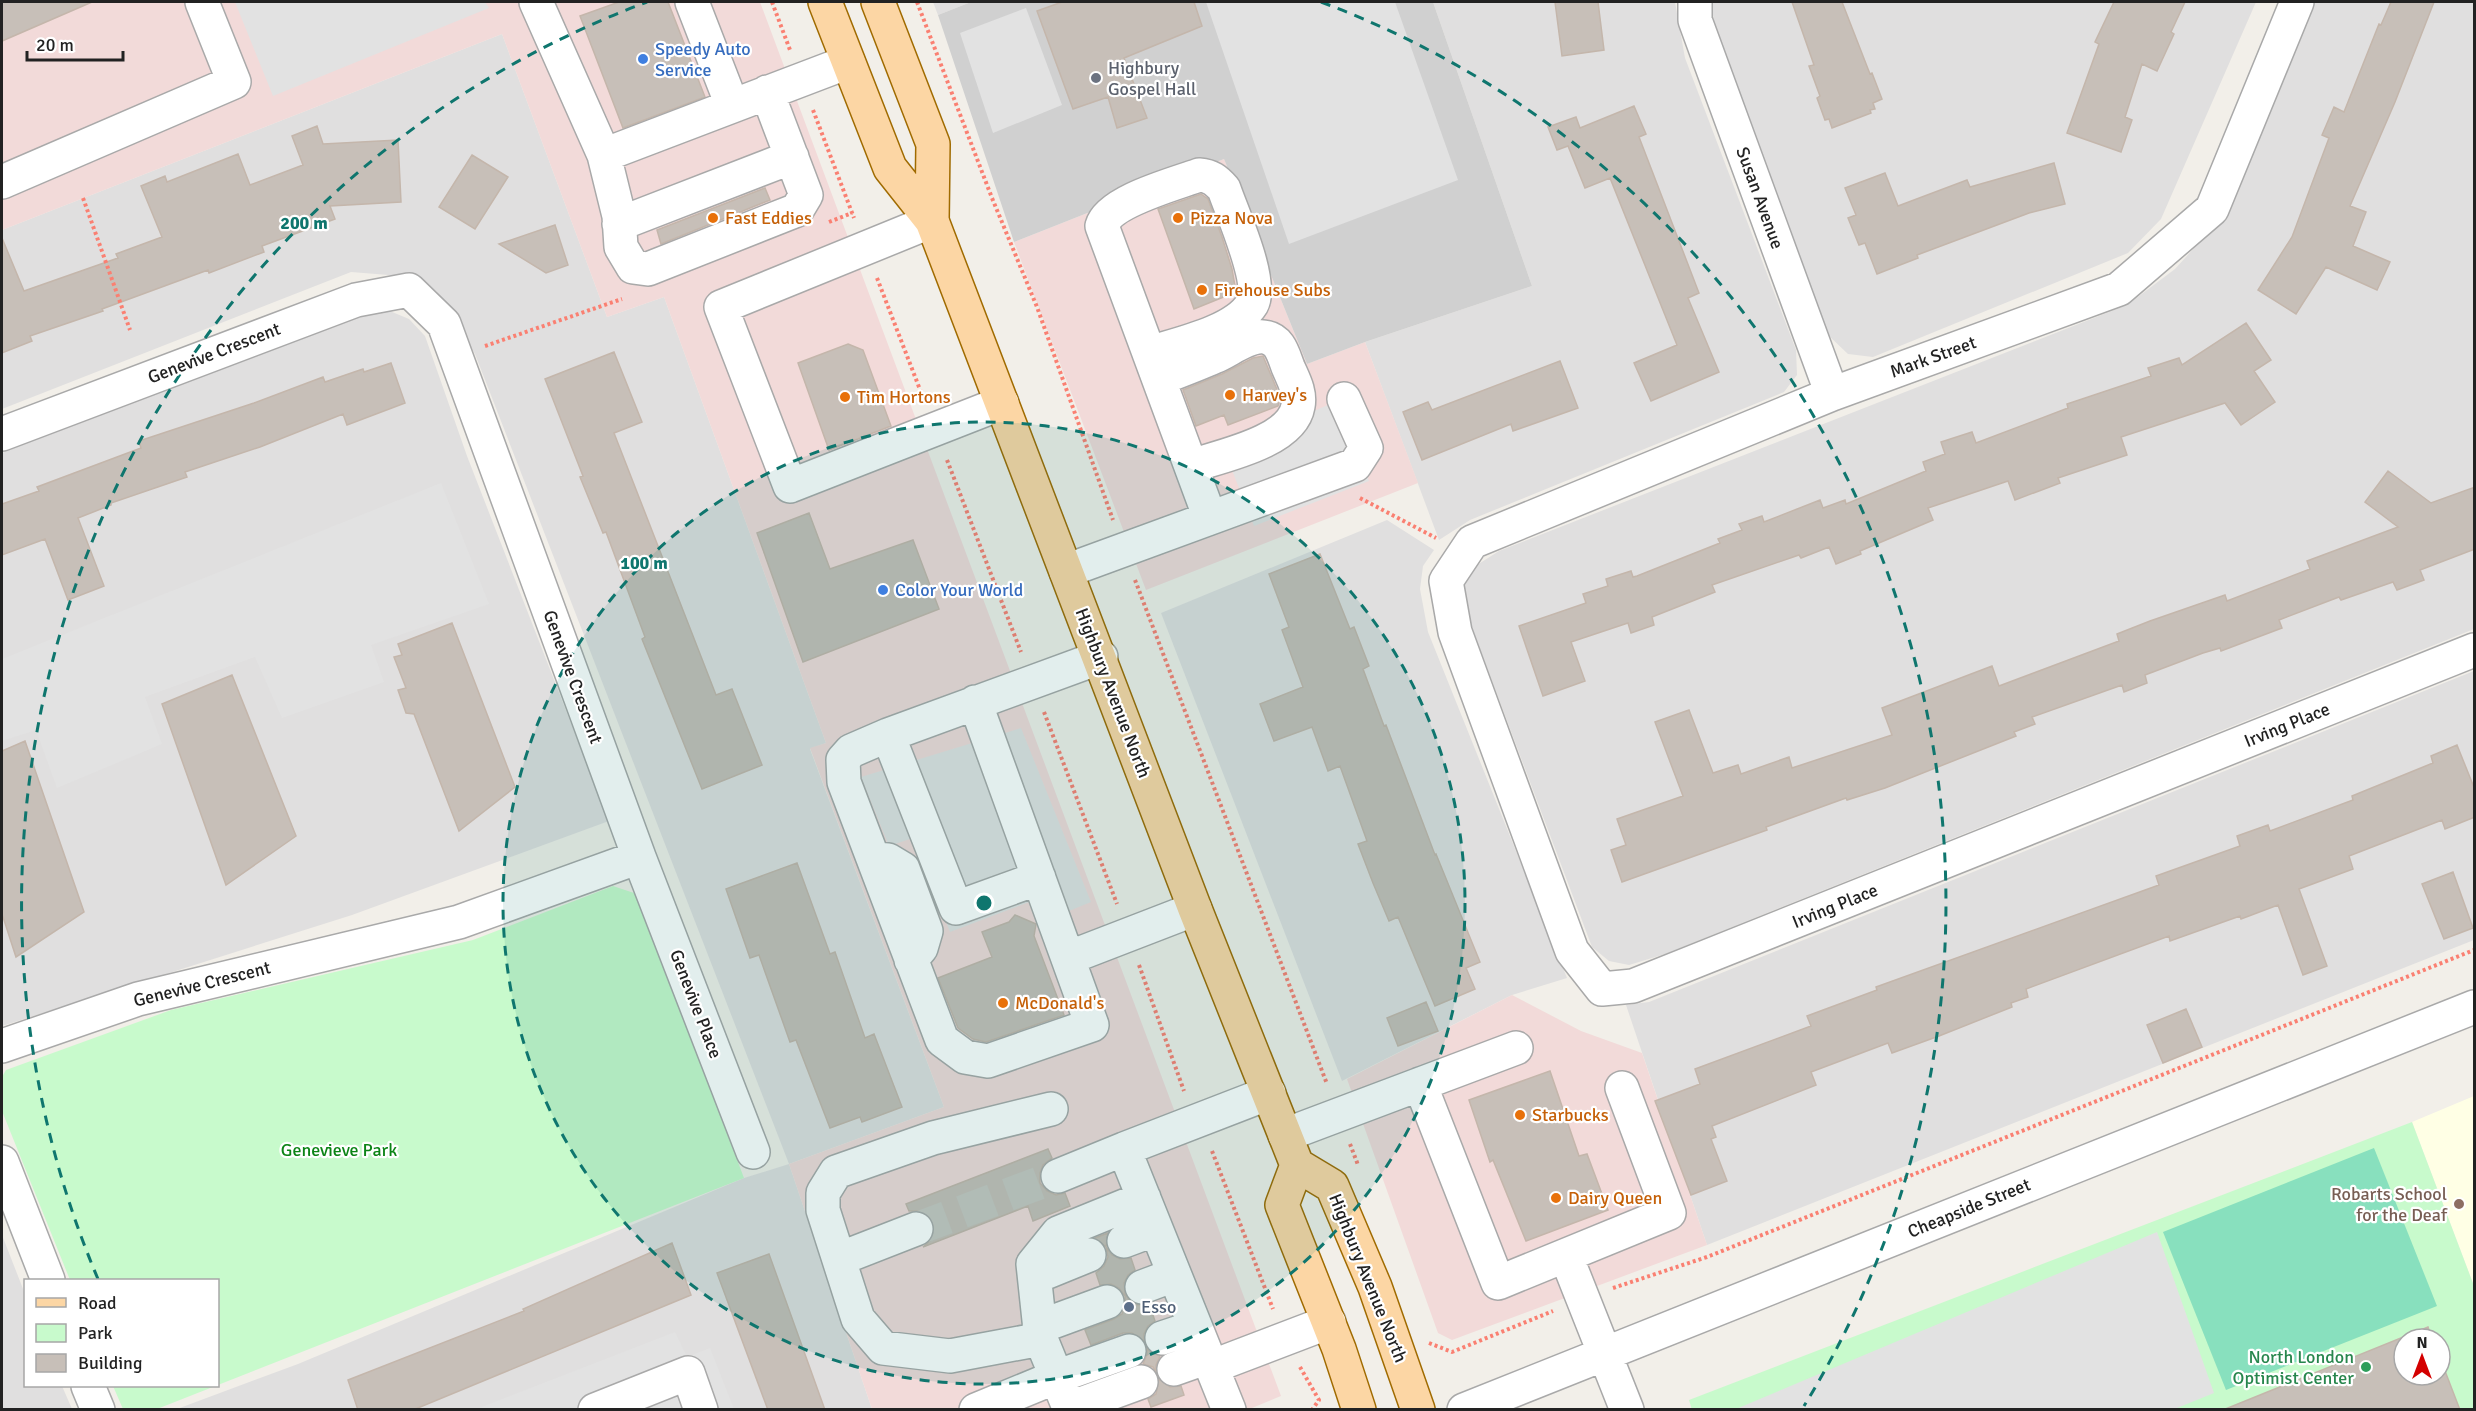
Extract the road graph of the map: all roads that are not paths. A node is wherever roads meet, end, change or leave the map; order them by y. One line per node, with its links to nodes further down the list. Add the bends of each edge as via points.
1 (202, 2): 13 (street, via 234,82)
2 (536, 2): 11 (street)
3 (692, 2): 10 (street)
4 (825, 2): 8 (main road, Highbury Avenue North)
5 (878, 2): 14 (main road, Highbury Avenue North, via 933,144)
6 (1695, 2): 17 (street, Susan Avenue, via 1695,20)
7 (2297, 2): 17 (street, Mark Street, via 2212,209 2119,289)
8 (848, 62): 9 (street); 14 (main road, Highbury Avenue North, via 890,168)
9 (767, 92): 10 (street); 12 (street)
10 (732, 105): 11 (street)
11 (604, 155): 15 (street)
12 (792, 157): 15 (street); 15 (street, via 806,195 797,210 648,269 633,267 621,247)
13 (2, 182)
14 (932, 221): 19 (main road, Highbury Avenue North); 19 (street, via 721,307 790,486)
15 (619, 224)
16 (1154, 366): 16 (street, via 1102,226 1104,219 1121,205 1199,175 1208,176 1224,189 1251,261 1255,289 1252,303 1240,316); 21 (street); 21 (street, via 1216,356 1255,337 1264,337 1276,340 1299,392 1293,420 1264,442)
17 (1832, 394): 24 (street, Mark Street, via 1472,542)
18 (1344, 399): 22 (street, via 1366,448 1355,465)
19 (1002, 404): 23 (main road, Highbury Avenue North)
20 (2, 434): 29 (street, Genevive Crescent, via 356,300 409,290 444,324)
21 (1191, 466): 22 (street)
22 (1210, 518): 23 (street)
23 (1066, 571): 26 (main road, Highbury Avenue North)
24 (1446, 581): 25 (street, Irving Place, via 1455,632 1572,951 1602,988 1633,986)
25 (2475, 650)
26 (1101, 657): 27 (street); 31 (main road, Highbury Avenue North)
27 (975, 702): 28 (street); 30 (street)
28 (888, 735): 30 (street, via 956,908); 32 (street, via 851,751 843,760 844,782 942,1040 965,1057 988,1061 1092,1025)
29 (639, 856): 34 (street, Genevive Crescent, via 459,922 138,999); 42 (street, Genevive Place)
30 (1039, 878): 32 (street)
31 (1195, 909): 32 (street); 38 (main road, Highbury Avenue North)
32 (1068, 958)
33 (2475, 1007): 63 (street, Cheapside Street)
34 (2, 1046)
35 (1516, 1048): 36 (street)
36 (1420, 1084): 40 (street); 51 (street, via 1498,1283)
37 (1622, 1088): 51 (street, via 1669,1214)
38 (1269, 1093): 40 (main road, Highbury Avenue North); 41 (street)
39 (1052, 1109): 52 (street, via 933,1138 836,1172 823,1193 823,1210)
40 (1285, 1135): 44 (main road, Highbury Avenue North)
41 (1124, 1149): 45 (street); 46 (street)
42 (753, 1152)
43 (2, 1162): 55 (street)
44 (1297, 1165): 58 (main road, via 1282,1205); 76 (main road, Highbury Avenue North, via 1332,1186 1375,1287)
45 (1058, 1176)
46 (1144, 1198): 48 (street); 54 (street, via 1058,1233 1034,1264)
47 (916, 1229): 52 (street)
48 (1156, 1229): 49 (street); 53 (street)
49 (1124, 1241)
50 (1089, 1255): 54 (street)
51 (1566, 1256): 63 (street)
52 (839, 1259): 60 (street, via 858,1319 883,1348 950,1356)
53 (1174, 1275): 56 (street); 59 (street)
54 (1035, 1277): 60 (street)
55 (47, 1279)
56 (1142, 1287)
57 (1107, 1302): 60 (street)
58 (1329, 1322): 64 (street, via 1286,1341); 75 (main road)
59 (1195, 1327): 61 (street); 64 (street)
60 (1040, 1333): 66 (street)
61 (1162, 1338)
62 (1129, 1351): 66 (street)
63 (1605, 1353): 77 (street, Cheapside Street); 78 (street)
64 (1209, 1362): 65 (street); 69 (street)
65 (1174, 1369)
66 (1056, 1377): 70 (street); 74 (street)
67 (1141, 1382): 70 (street)
68 (88, 1387): 71 (street)
69 (1224, 1408)
70 (1070, 1409)
71 (98, 1410)
72 (595, 1410): 73 (street, via 688,1373)
73 (701, 1410)
74 (976, 1410)
75 (1359, 1410)
76 (1418, 1410)
77 (1464, 1410)
78 (1627, 1410)

